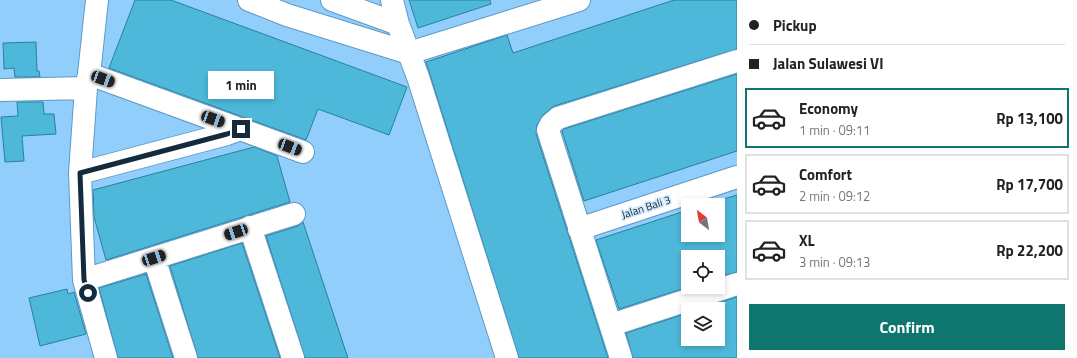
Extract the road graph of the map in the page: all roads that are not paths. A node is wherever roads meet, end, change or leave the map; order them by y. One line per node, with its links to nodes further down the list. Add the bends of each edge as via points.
1 (97, 0): 9 (street)
2 (249, 0): 7 (street, via 287,15)
3 (332, 0): 6 (street)
4 (392, 0): 6 (street)
5 (579, 0): 7 (street)
6 (398, 24): 7 (street)
7 (409, 53): 25 (street)
8 (737, 61): 17 (street, via 558,118 551,124 548,130 549,137)
9 (87, 81): 10 (street); 11 (street); 13 (street)
10 (0, 90)
11 (241, 129): 12 (street); 13 (street)
12 (303, 152)
13 (80, 173): 19 (street)
14 (737, 177): 17 (street, Jalan Bali 3)
15 (294, 214): 16 (street)
16 (250, 227): 18 (street); 24 (street)
17 (579, 229): 21 (street)
18 (154, 258): 19 (street); 23 (street)
19 (84, 280): 22 (street)
20 (737, 284): 21 (street)
21 (611, 325): 26 (street)
22 (106, 358)
23 (186, 358)
24 (293, 358)
25 (507, 358)
26 (621, 358)

